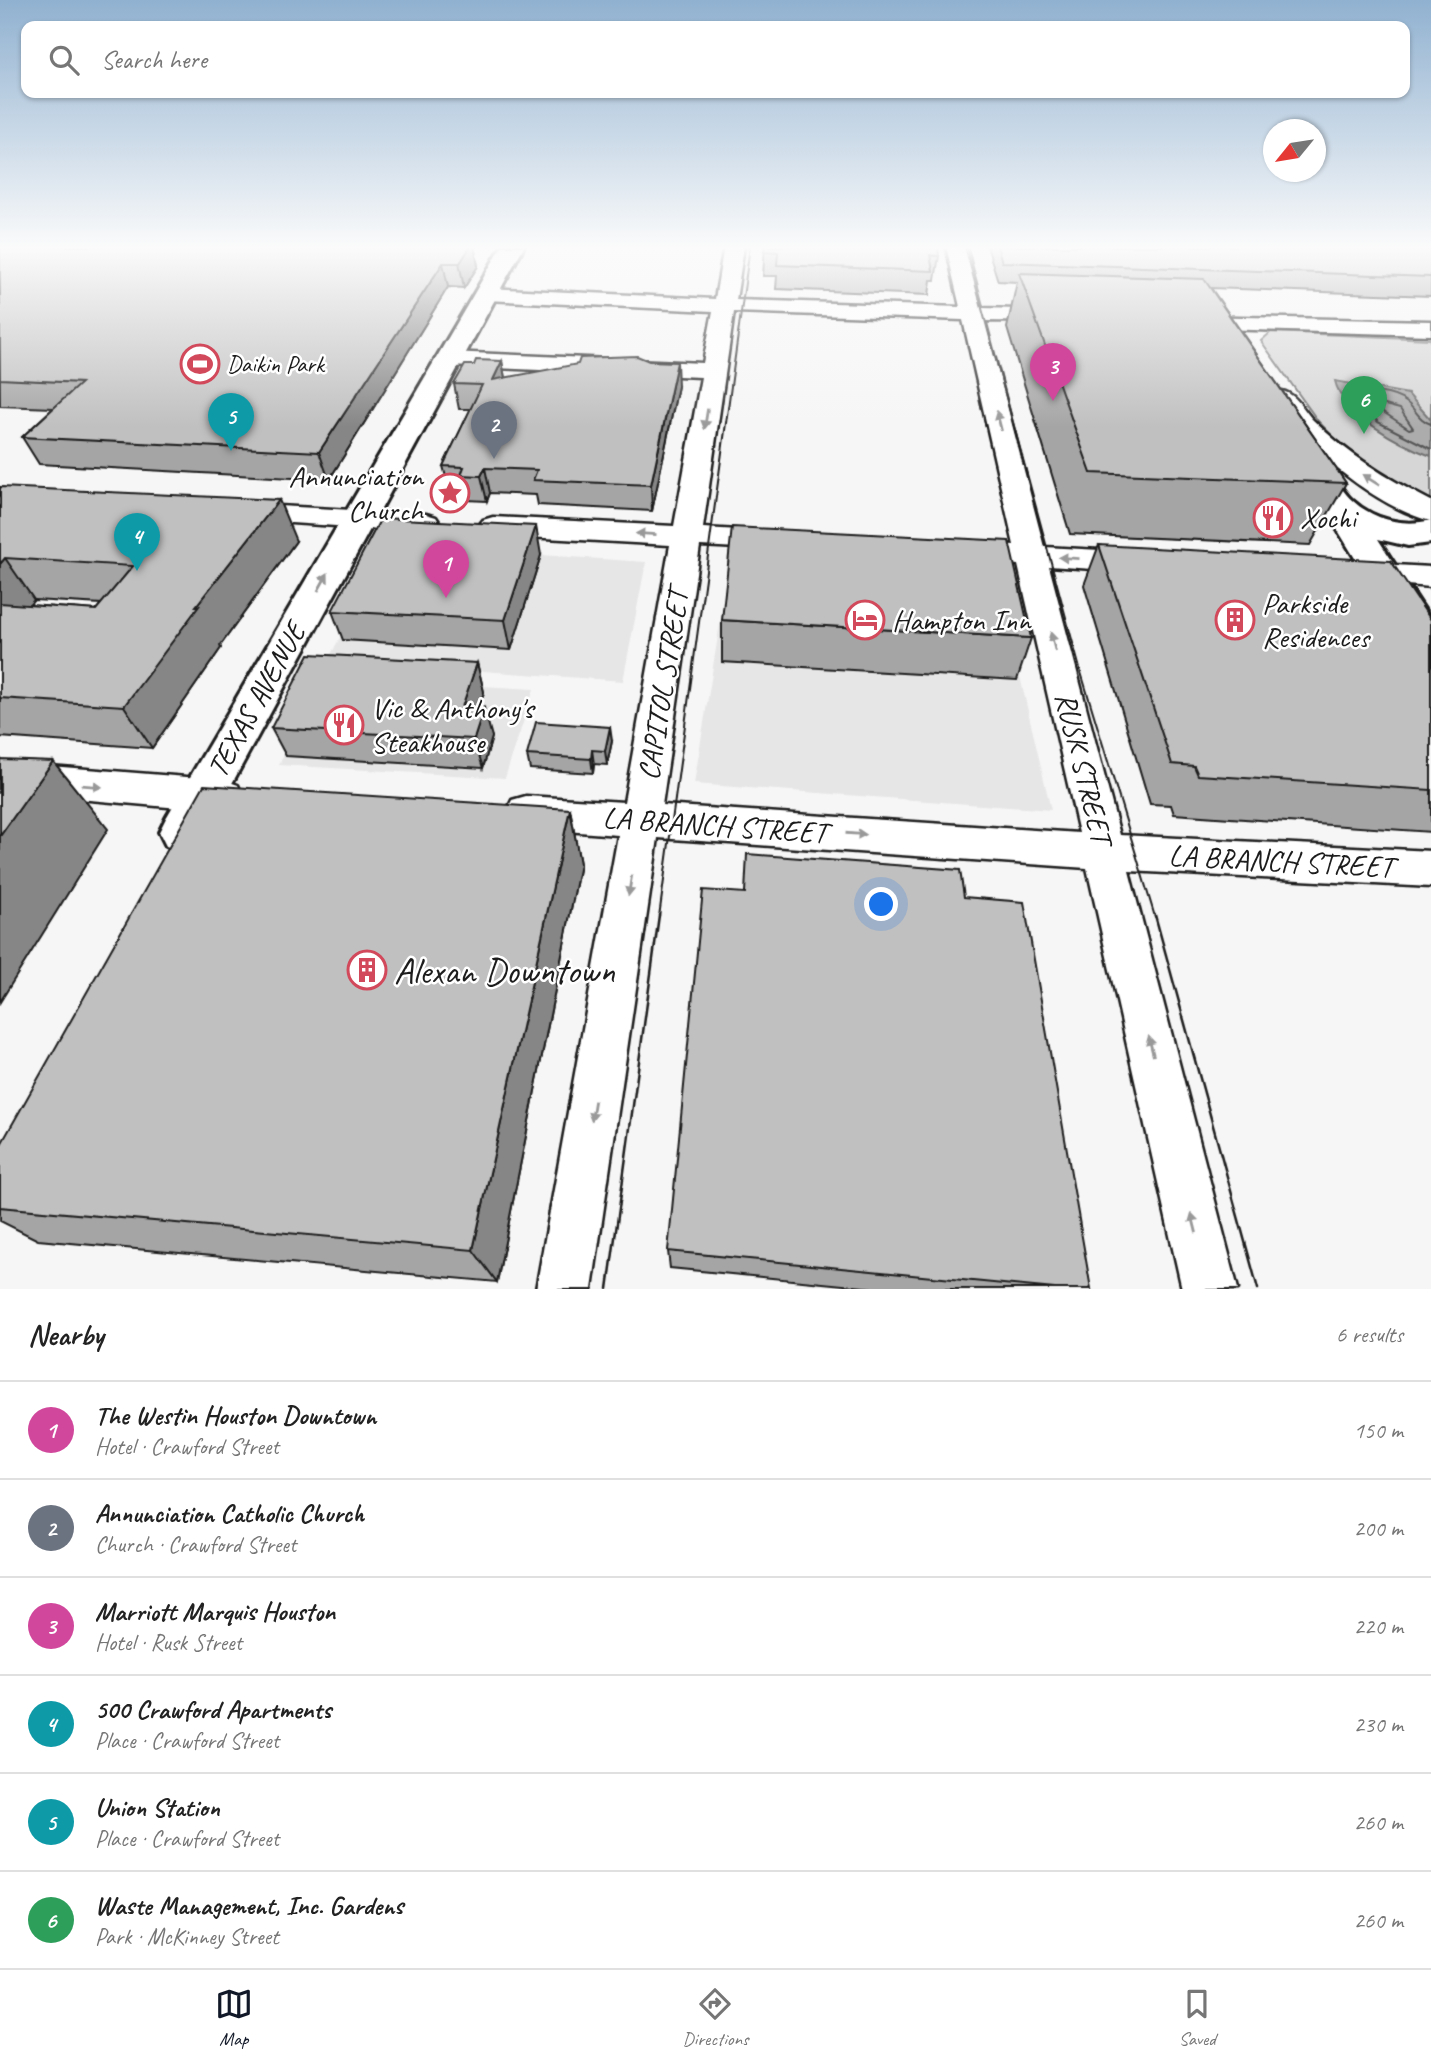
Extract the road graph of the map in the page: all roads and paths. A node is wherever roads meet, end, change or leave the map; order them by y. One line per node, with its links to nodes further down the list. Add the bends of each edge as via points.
1 (479, 306): 11 (main road, TEXAS AVENUE)
2 (724, 306): 12 (street, CAPITOL STREET)
3 (776, 306): 4 (street, via 840,311)
4 (971, 308): 5 (street); 23 (street, RUSK STREET, one-way to 4)
5 (1076, 312)
6 (1178, 316): 7 (street)
7 (1222, 318): 8 (street); 9 (street); 10 (main road)
8 (1431, 320)
9 (1431, 328)
10 (1243, 351)
11 (449, 359): 12 (street); 18 (main road, TEXAS AVENUE)
12 (714, 370): 20 (street, CAPITOL STREET, one-way to 20)
13 (1262, 383): 14 (main road)
14 (1285, 416): 15 (main road); 17 (street, one-way to 14, via 1346,464)
15 (1341, 508): 19 (main road, via 1401,535); 26 (main road)
16 (219, 512): 18 (street)
17 (1431, 512)
18 (358, 520): 20 (street, one-way to 18); 30 (main road, TEXAS AVENUE, one-way to 18)
19 (1431, 531)
20 (687, 536): 21 (street); 33 (street, CAPITOL STREET)
21 (809, 543)
22 (943, 551): 23 (street)
23 (1032, 556): 24 (street, one-way to 23); 34 (street, RUSK STREET, one-way to 23)
24 (1162, 563)
25 (1331, 572): 26 (street)
26 (1380, 574): 27 (street); 28 (main road)
27 (1431, 577)
28 (1431, 650)
29 (0, 777): 30 (street, one-way to 30)
30 (202, 796): 31 (street); 35 (main road, TEXAS AVENUE)
31 (256, 797)
32 (491, 810): 33 (street, LA BRANCH STREET)
33 (641, 819): 34 (street, LA BRANCH STREET, one-way to 34); 37 (street, CAPITOL STREET, one-way to 37)
34 (1104, 852): 36 (street, LA BRANCH STREET); 38 (street, RUSK STREET, one-way to 34)
35 (166, 860)
36 (1431, 869)
37 (564, 1289)
38 (1210, 1289)

